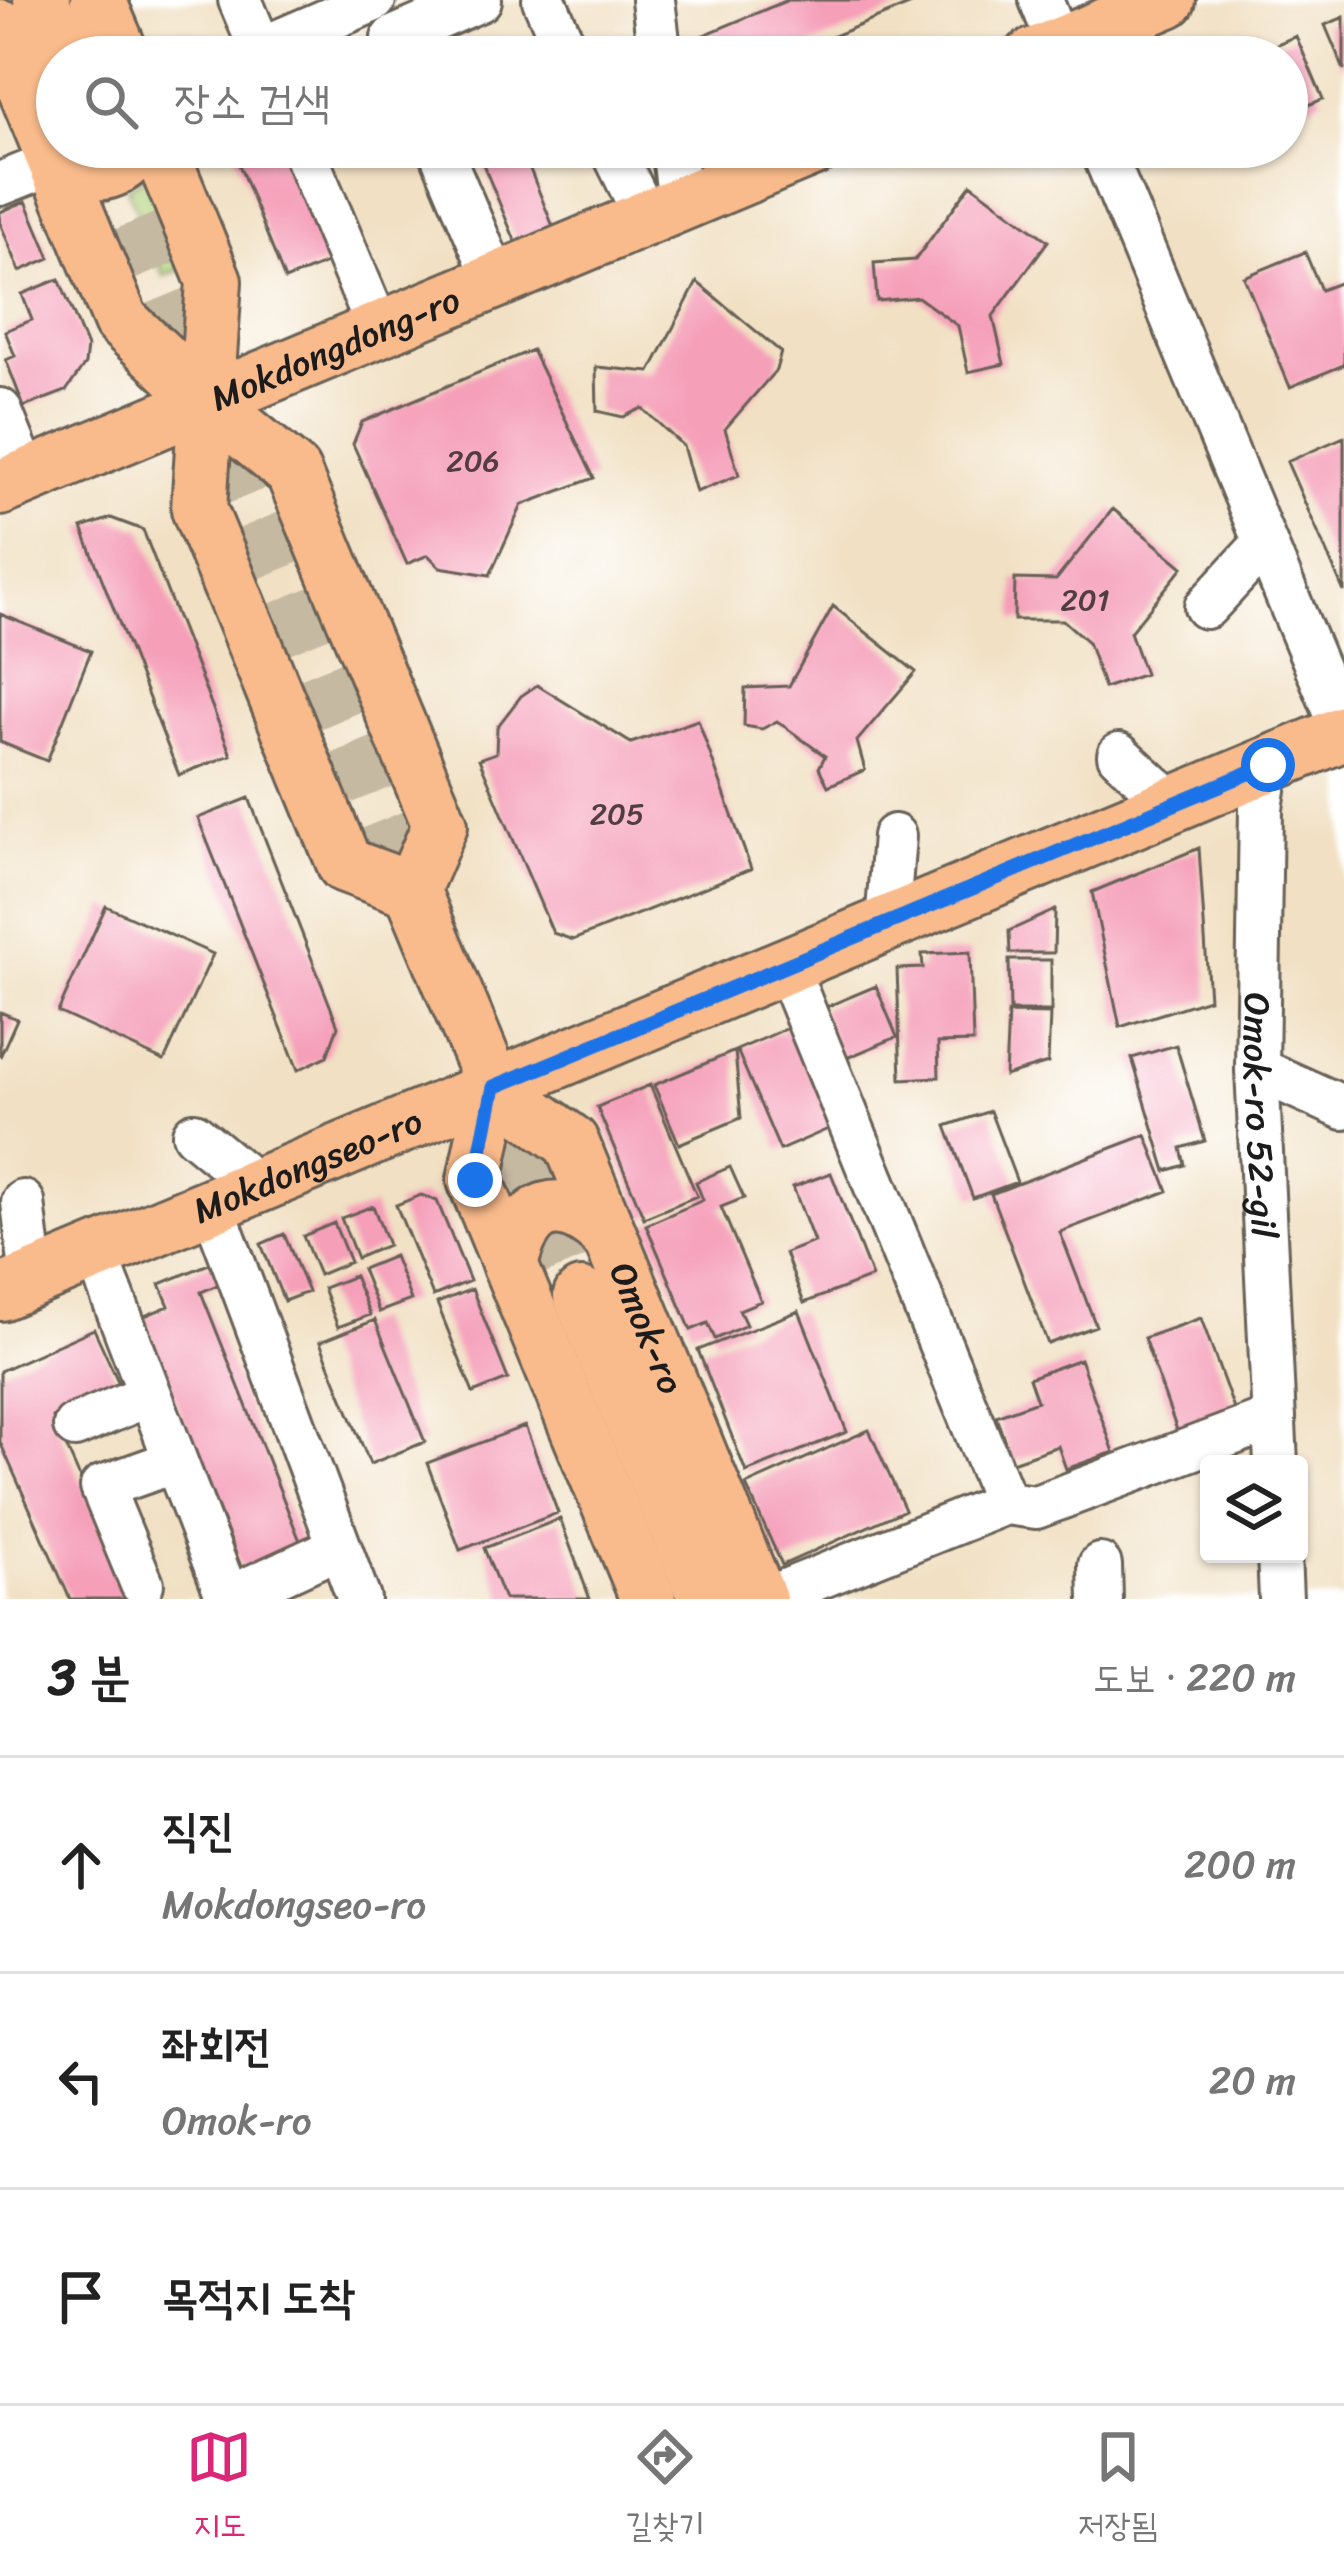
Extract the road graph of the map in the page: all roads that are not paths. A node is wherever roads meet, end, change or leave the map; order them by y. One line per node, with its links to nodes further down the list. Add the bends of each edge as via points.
1 (41, 0): 10 (main road)
2 (98, 0): 11 (main road)
3 (240, 0): 12 (street)
4 (480, 0): 8 (street)
5 (544, 0): 14 (street)
6 (653, 0): 15 (street)
7 (1168, 0): 16 (main road)
8 (386, 24): 13 (street)
9 (0, 27): 17 (main road)
10 (56, 36)
11 (113, 36)
12 (255, 36)
13 (335, 36)
14 (559, 36)
15 (658, 36)
16 (1061, 36)
17 (36, 115)
18 (36, 161): 29 (street)
19 (58, 168): 33 (main road, via 121,321)
20 (80, 168): 21 (main road)
21 (116, 168)
22 (168, 168): 33 (main road, via 214,281)
23 (311, 168): 32 (street)
24 (448, 168): 31 (street)
25 (628, 168): 30 (street)
26 (670, 168): 30 (street)
27 (766, 168): 30 (main road, Mokdongdong-ro)
28 (1111, 168): 36 (street)
29 (0, 184)
30 (663, 211): 31 (main road, Mokdongdong-ro)
31 (496, 281): 32 (main road, Mokdongdong-ro)
32 (380, 330): 33 (main road, Mokdongdong-ro)
33 (208, 402): 35 (main road, Mokdongdong-ro); 43 (main road, via 293,472 440,825); 43 (main road, via 199,509 345,865)
34 (0, 410): 35 (street, Mokdongdong-ro)
35 (13, 482)
36 (1265, 544): 37 (street); 38 (street)
37 (1206, 607)
38 (1341, 743): 40 (main road, Mokdongseo-ro)
39 (1119, 754): 41 (street)
40 (1268, 765): 41 (main road, Mokdongseo-ro); 46 (street, Omok-ro 52-gil)
41 (1173, 804): 44 (main road, Mokdongseo-ro)
42 (894, 836): 44 (street)
43 (412, 890): 47 (main road)
44 (886, 924): 45 (main road, Mokdongseo-ro)
45 (786, 966): 47 (main road, Mokdongseo-ro); 62 (street)
46 (1257, 1069): 48 (street); 58 (street, Omok-ro 52-gil)
47 (494, 1087): 50 (main road, Mokdongseo-ro); 52 (main road, Omok-ro, via 571,1142); 54 (main road, via 475,1180)
48 (1344, 1108)
49 (194, 1134): 50 (street)
50 (235, 1196): 53 (main road, Mokdongseo-ro); 64 (street)
51 (23, 1202): 55 (street)
52 (610, 1238): 54 (main road, via 589,1216 556,1208 522,1228); 69 (main road, Omok-ro)
53 (96, 1253): 55 (main road, Mokdongseo-ro); 57 (street)
54 (511, 1266): 67 (main road)
55 (16, 1287)
56 (581, 1296): 68 (main road, Omok-ro)
57 (148, 1396): 59 (street); 61 (street)
58 (1274, 1418): 60 (street, Omok-ro 52-gil); 62 (street, Omok-ro, via 1036,1507)
59 (75, 1426)
60 (1276, 1455)
61 (173, 1462): 64 (street, via 228,1598); 65 (street, via 102,1487)
62 (1005, 1503): 69 (street, Omok-ro)
63 (1279, 1563): 70 (street)
64 (349, 1571): 66 (street)
65 (142, 1584)
66 (278, 1599)
67 (648, 1599)
68 (706, 1599)
69 (762, 1599)
70 (1281, 1599)

